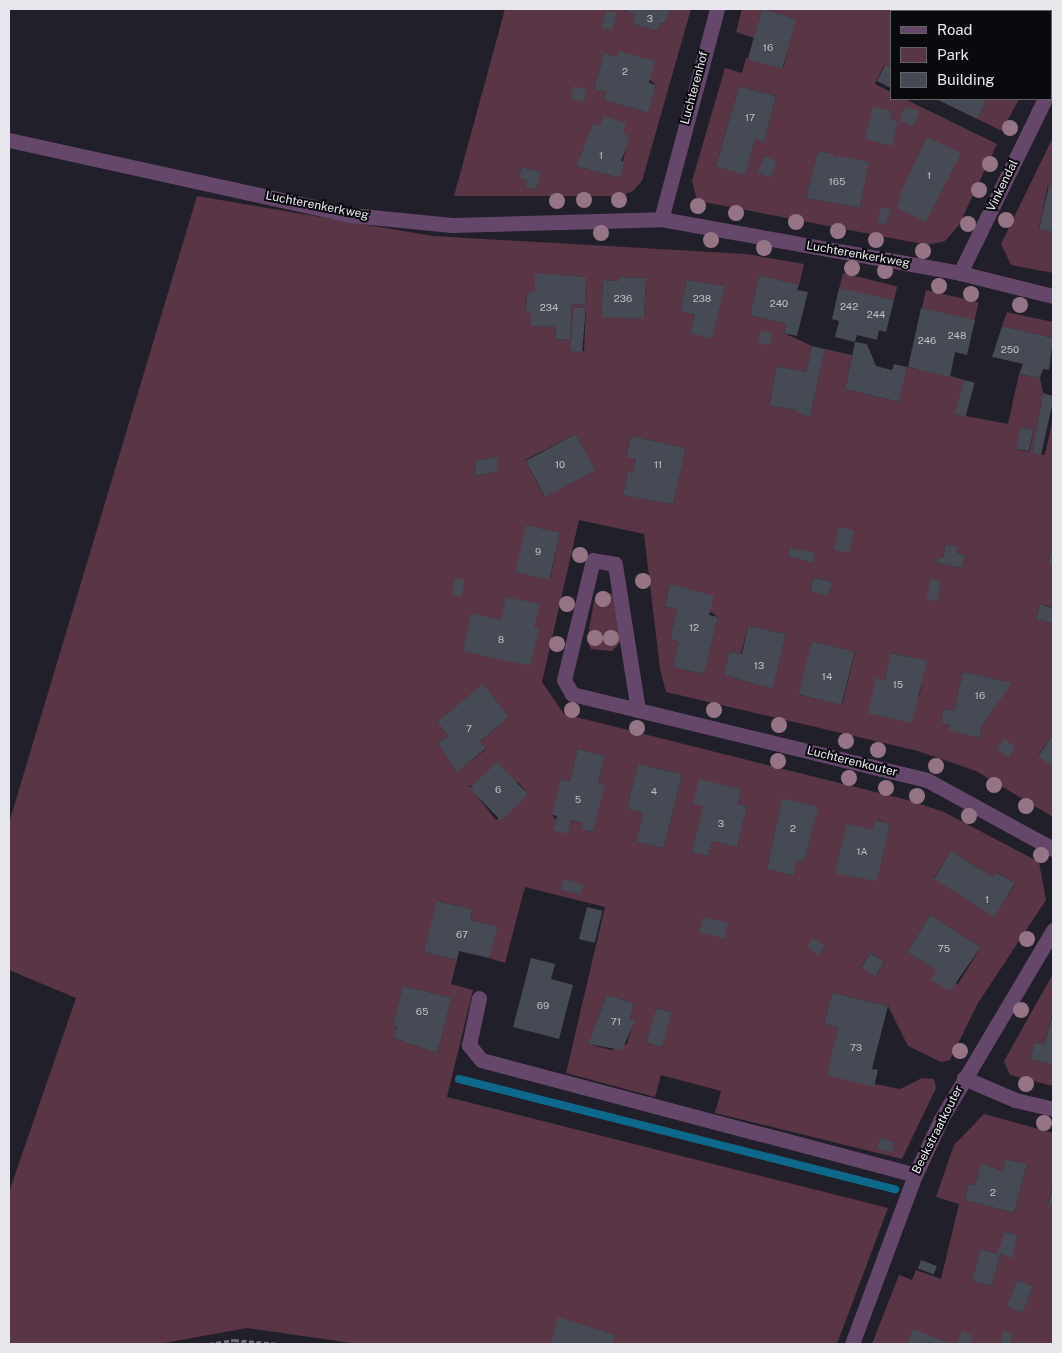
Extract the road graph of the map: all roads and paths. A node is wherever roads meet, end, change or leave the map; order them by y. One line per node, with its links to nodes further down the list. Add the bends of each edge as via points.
1 (717, 9): 4 (street, Luchterenhof)
2 (1045, 100): 5 (street, Vinkendal)
3 (9, 140): 4 (street, Luchterenkerkweg, via 351,215 452,225)
4 (661, 219): 5 (street, Luchterenkerkweg)
5 (960, 273): 6 (street, Luchterenkerkweg)
6 (1053, 296)
7 (638, 710): 7 (street, Luchterenkouter, via 572,694 564,680 593,560 614,564); 8 (street, Luchterenkouter, via 928,780)
8 (1053, 849)
9 (1053, 930): 11 (street, Beekstraatkouter)
10 (479, 998): 13 (street, via 468,1045 481,1060)
11 (964, 1078): 12 (street, via 1015,1100); 13 (street, Beekstraatkouter)
12 (1053, 1109)
13 (915, 1174): 16 (street, Beekstraatkouter)
14 (210, 1344): 15 (path, via 234,1340)
15 (279, 1344)
16 (852, 1344)

